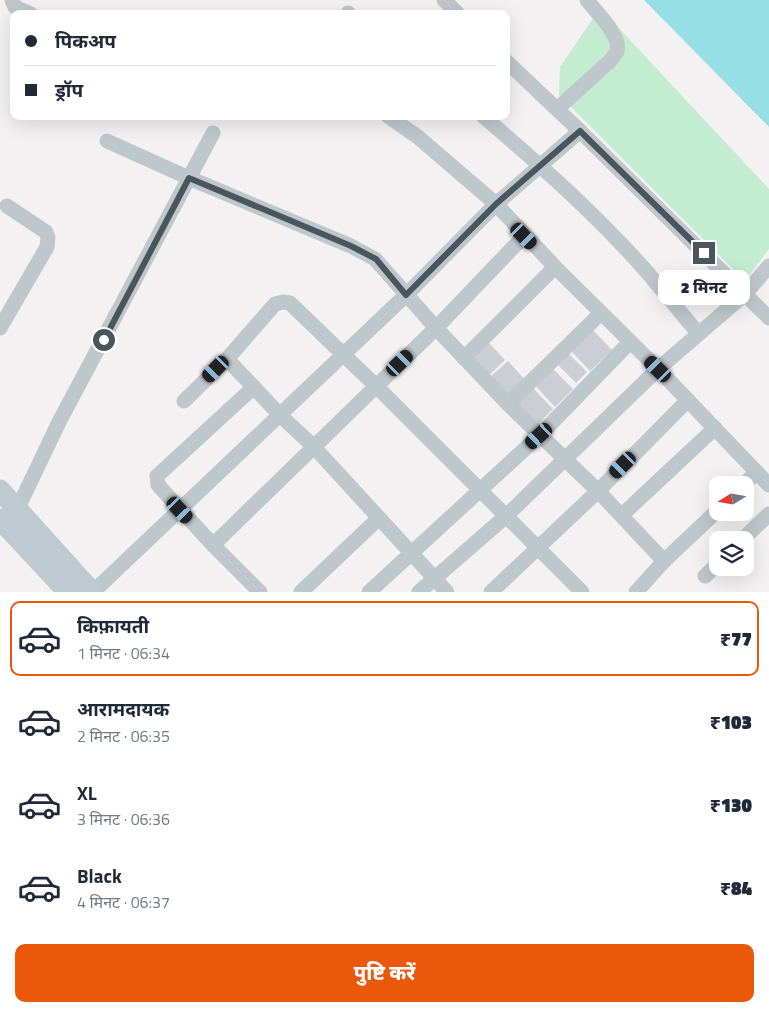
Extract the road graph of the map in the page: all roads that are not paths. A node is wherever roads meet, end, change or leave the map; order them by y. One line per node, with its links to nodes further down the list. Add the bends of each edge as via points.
1 (12, 0): 4 (street)
2 (444, 0): 5 (street)
3 (587, 0): 7 (street, via 613,32 616,52)
4 (22, 10)
5 (454, 10)
6 (510, 65): 7 (street)
7 (557, 109): 10 (street)
8 (394, 120): 15 (street)
9 (488, 120): 13 (street)
10 (580, 131): 13 (street); 20 (street)
11 (213, 133): 14 (street)
12 (107, 140): 14 (street)
13 (541, 166): 15 (street); 26 (street, via 646,271)
14 (189, 178): 21 (street, via 376,259); 49 (street)
15 (496, 204): 17 (street); 21 (street)
16 (7, 206): 24 (street, via 46,232 48,238)
17 (524, 236): 19 (street); 25 (street)
18 (769, 266): 20 (street)
19 (555, 267): 22 (street); 30 (street)
20 (745, 294): 23 (street); 26 (street)
21 (406, 295): 25 (street); 28 (street)
22 (601, 314): 27 (street); 36 (street)
23 (769, 318)
24 (0, 328)
25 (436, 328): 30 (street); 33 (street)
26 (698, 333): 31 (street)
27 (630, 342): 31 (street); 39 (street)
28 (344, 354): 29 (street, via 290,303 284,302 275,304); 33 (street); 37 (street)
29 (227, 358): 32 (street); 35 (street)
30 (464, 358): 36 (street)
31 (658, 369): 34 (street); 41 (street)
32 (254, 386): 37 (street); 48 (street, via 157,476 158,485)
33 (376, 386): 40 (street); 46 (street)
34 (688, 400): 38 (street); 47 (street)
35 (184, 401)
36 (508, 404): 39 (street)
37 (280, 415): 40 (street); 48 (street)
38 (715, 428): 42 (street); 51 (street)
39 (539, 436): 41 (street); 46 (street)
40 (313, 446): 53 (street); 56 (street)
41 (564, 459): 47 (street); 52 (street)
42 (757, 472): 43 (street); 44 (street)
43 (753, 476)
44 (769, 485)
45 (0, 490): 49 (main road)
46 (479, 490): 52 (street); 58 (street)
47 (598, 490): 51 (street); 57 (street)
48 (180, 510): 56 (street); 64 (street)
49 (9, 514): 63 (main road); 64 (main road)
50 (769, 514): 55 (street)
51 (622, 515): 59 (street)
52 (505, 517): 57 (street); 62 (street)
53 (379, 518): 58 (street); 66 (street)
54 (709, 518): 59 (street)
55 (751, 531)
56 (213, 545): 65 (street)
57 (537, 549): 70 (street); 71 (street)
58 (410, 552): 62 (street); 67 (street)
59 (664, 561): 72 (street)
60 (709, 572): 61 (street)
61 (705, 576)
62 (434, 578): 68 (street); 69 (street)
63 (68, 592)
64 (92, 592)
65 (260, 592)
66 (301, 592)
67 (369, 592)
68 (419, 592)
69 (448, 592)
70 (492, 592)
71 (582, 592)
72 (636, 592)

